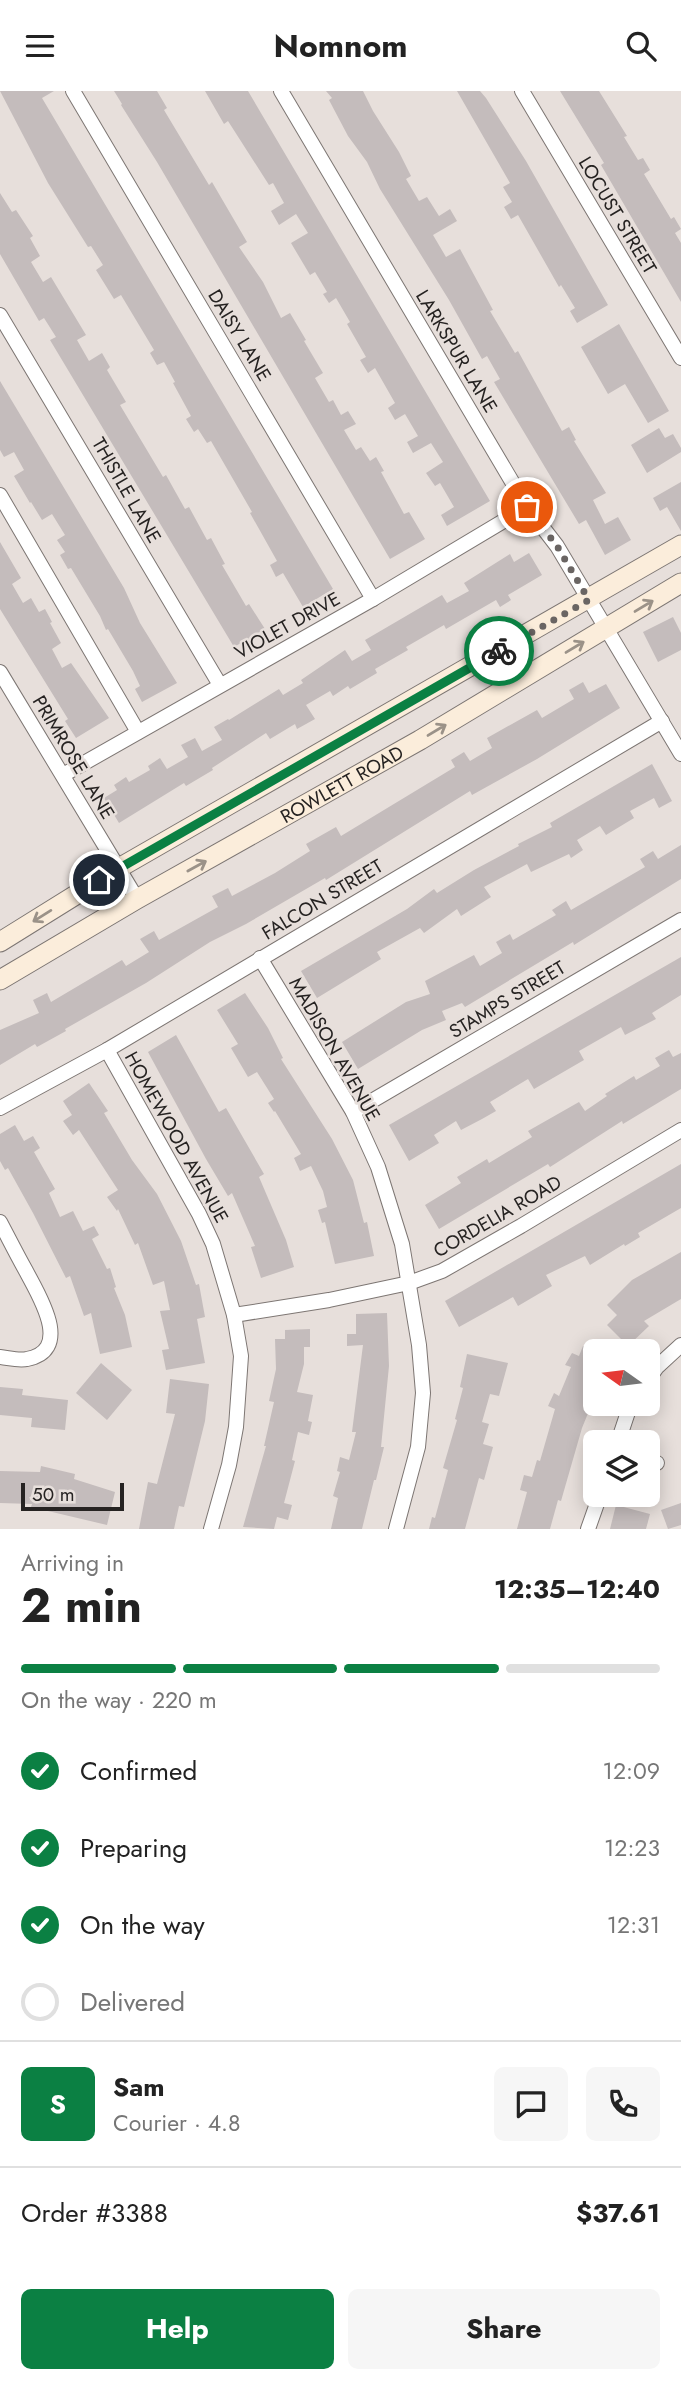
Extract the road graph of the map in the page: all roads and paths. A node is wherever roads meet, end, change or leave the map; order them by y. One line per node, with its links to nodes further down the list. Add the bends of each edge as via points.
1 (73, 91): 10 (street, DAISY LANE)
2 (281, 91): 7 (street, LARKSPUR LANE)
3 (522, 91): 5 (street, LOCUST STREET)
4 (0, 315): 14 (street, THISTLE LANE)
5 (681, 358)
6 (0, 495): 16 (street)
7 (527, 507): 10 (street, VIOLET DRIVE); 11 (street, LARKSPUR LANE)
8 (681, 545): 11 (main road, ROWLETT ROAD)
9 (681, 583): 12 (main road, ROWLETT ROAD, one-way to 9)
10 (373, 599): 14 (street, VIOLET DRIVE)
11 (589, 600): 12 (street, LARKSPUR LANE); 19 (main road, ROWLETT ROAD)
12 (606, 628): 15 (street, LARKSPUR LANE); 20 (main road, ROWLETT ROAD, one-way to 12, via 420,740)
13 (0, 672): 18 (street, PRIMROSE LANE)
14 (220, 685): 16 (street, VIOLET DRIVE)
15 (663, 721): 17 (street, LARKSPUR LANE); 23 (street, FALCON STREET)
16 (138, 732): 18 (street, VIOLET DRIVE)
17 (681, 754)
18 (63, 775): 19 (street, PRIMROSE LANE)
19 (118, 868): 20 (street, PRIMROSE LANE); 22 (main road, ROWLETT ROAD, one-way to 22)
20 (137, 899): 24 (main road, ROWLETT ROAD)
21 (681, 920): 27 (street, STAMPS STREET)
22 (0, 942)
23 (260, 958): 25 (street, FALCON STREET); 27 (street, MADISON AVENUE)
24 (0, 980)
25 (107, 1050): 26 (street, FALCON STREET); 31 (street, HOMEWOOD AVENUE, via 213,1244)
26 (0, 1108)
27 (353, 1112): 30 (street, MADISON AVENUE, via 378,1167)
28 (681, 1130): 30 (street, CORDELIA ROAD, via 442,1271)
29 (0, 1223): 33 (street, via 46,1309 51,1329 48,1345 35,1357)
30 (409, 1283): 31 (street, CORDELIA ROAD); 37 (street, MADISON AVENUE, via 423,1393 418,1447)
31 (234, 1315): 36 (street, HOMEWOOD AVENUE, via 241,1356 236,1427)
32 (681, 1345): 34 (street)
33 (0, 1357)
34 (660, 1364)
35 (596, 1507): 38 (street)
36 (211, 1529)
37 (396, 1529)
38 (589, 1529)

